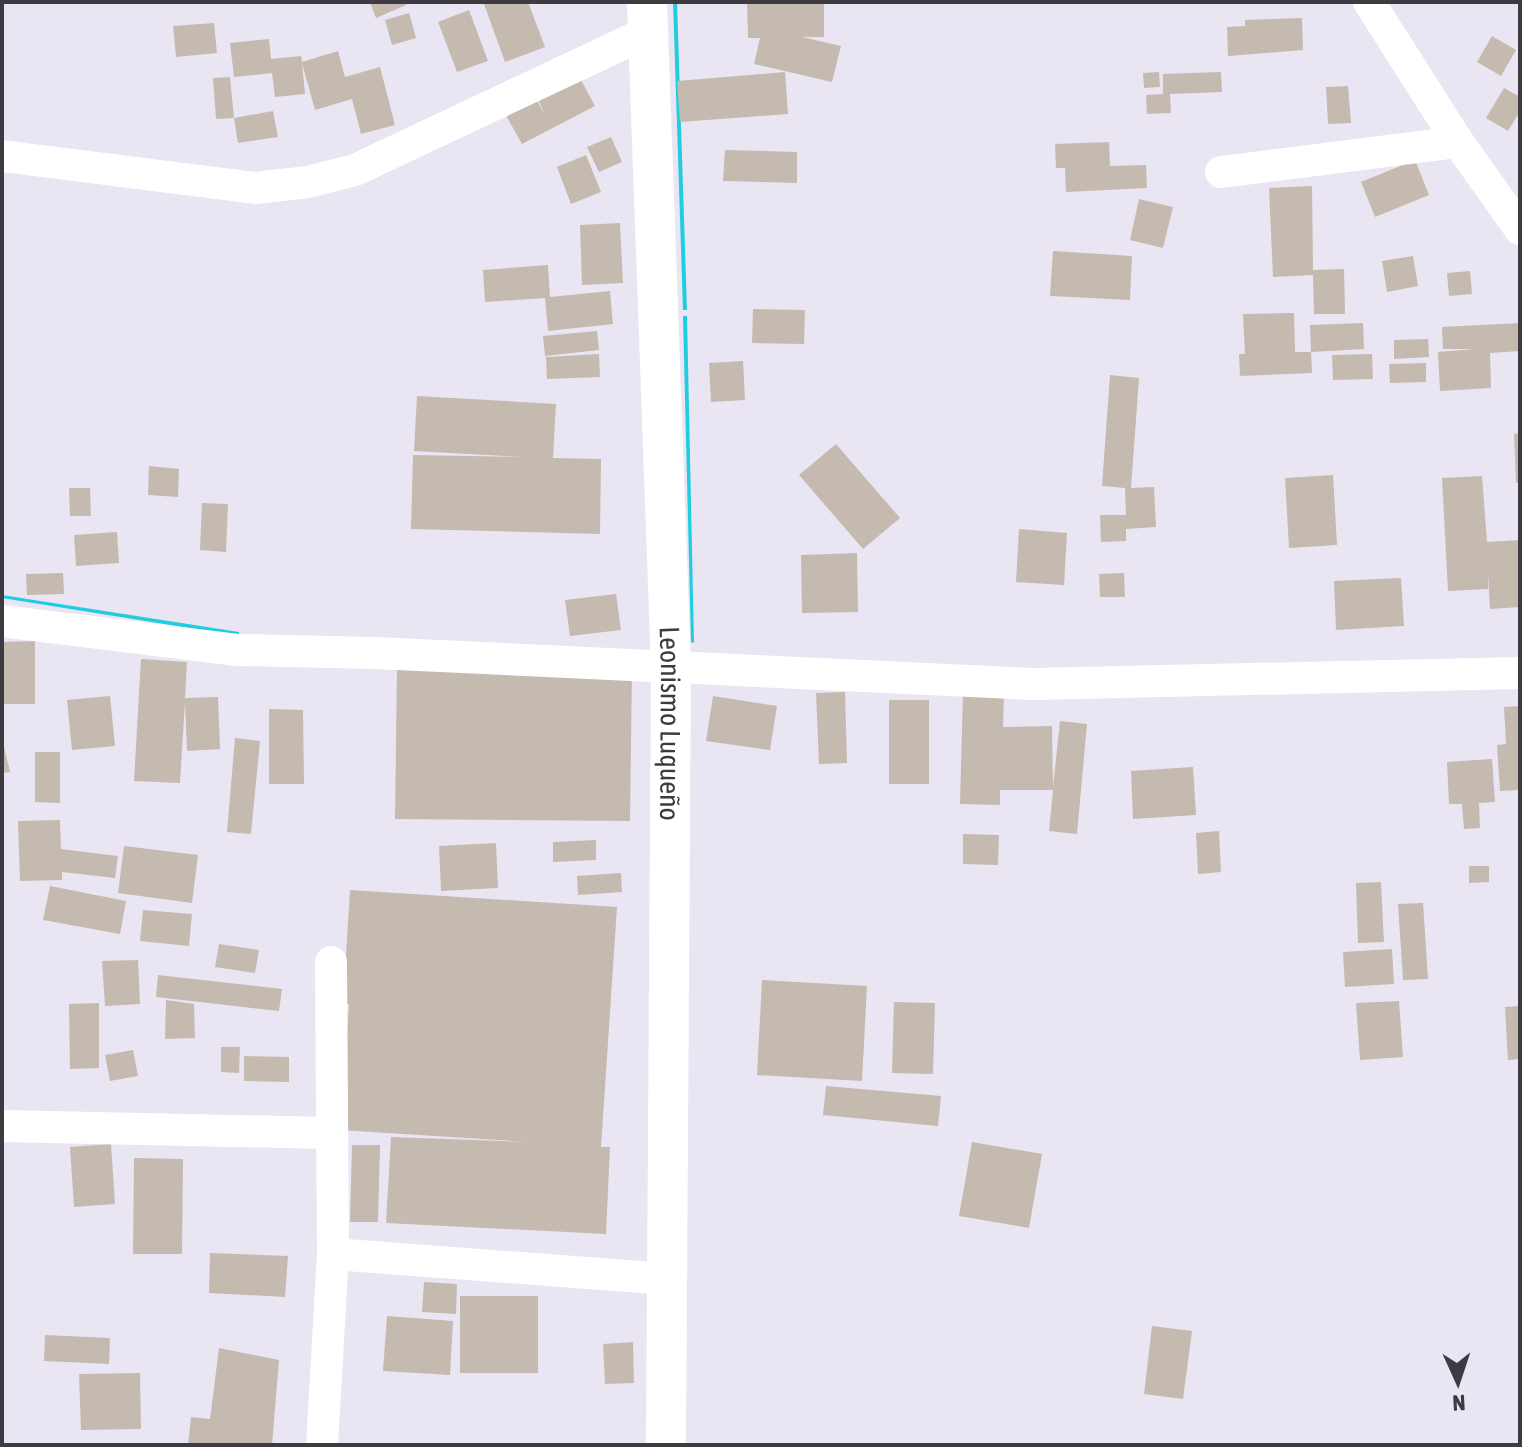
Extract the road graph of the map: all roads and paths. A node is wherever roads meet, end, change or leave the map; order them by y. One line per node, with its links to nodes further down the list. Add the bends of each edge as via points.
1 (1369, 2): 3 (street)
2 (648, 16): 4 (street, via 355,170 308,182 255,188); 8 (street, Leonismo Luqueño)
3 (1458, 142): 5 (street); 6 (street)
4 (2, 156)
5 (1221, 172)
6 (1520, 229)
7 (2, 621): 8 (street, via 237,650)
8 (671, 669): 9 (street, via 1034,684); 14 (street, Leonismo Luqueño)
9 (1520, 673)
10 (331, 962): 12 (street)
11 (3, 1126): 12 (street)
12 (331, 1133): 13 (street)
13 (333, 1254): 14 (street); 15 (street)
14 (668, 1279): 16 (street, Leonismo Luqueño)
15 (322, 1445)
16 (666, 1445)

